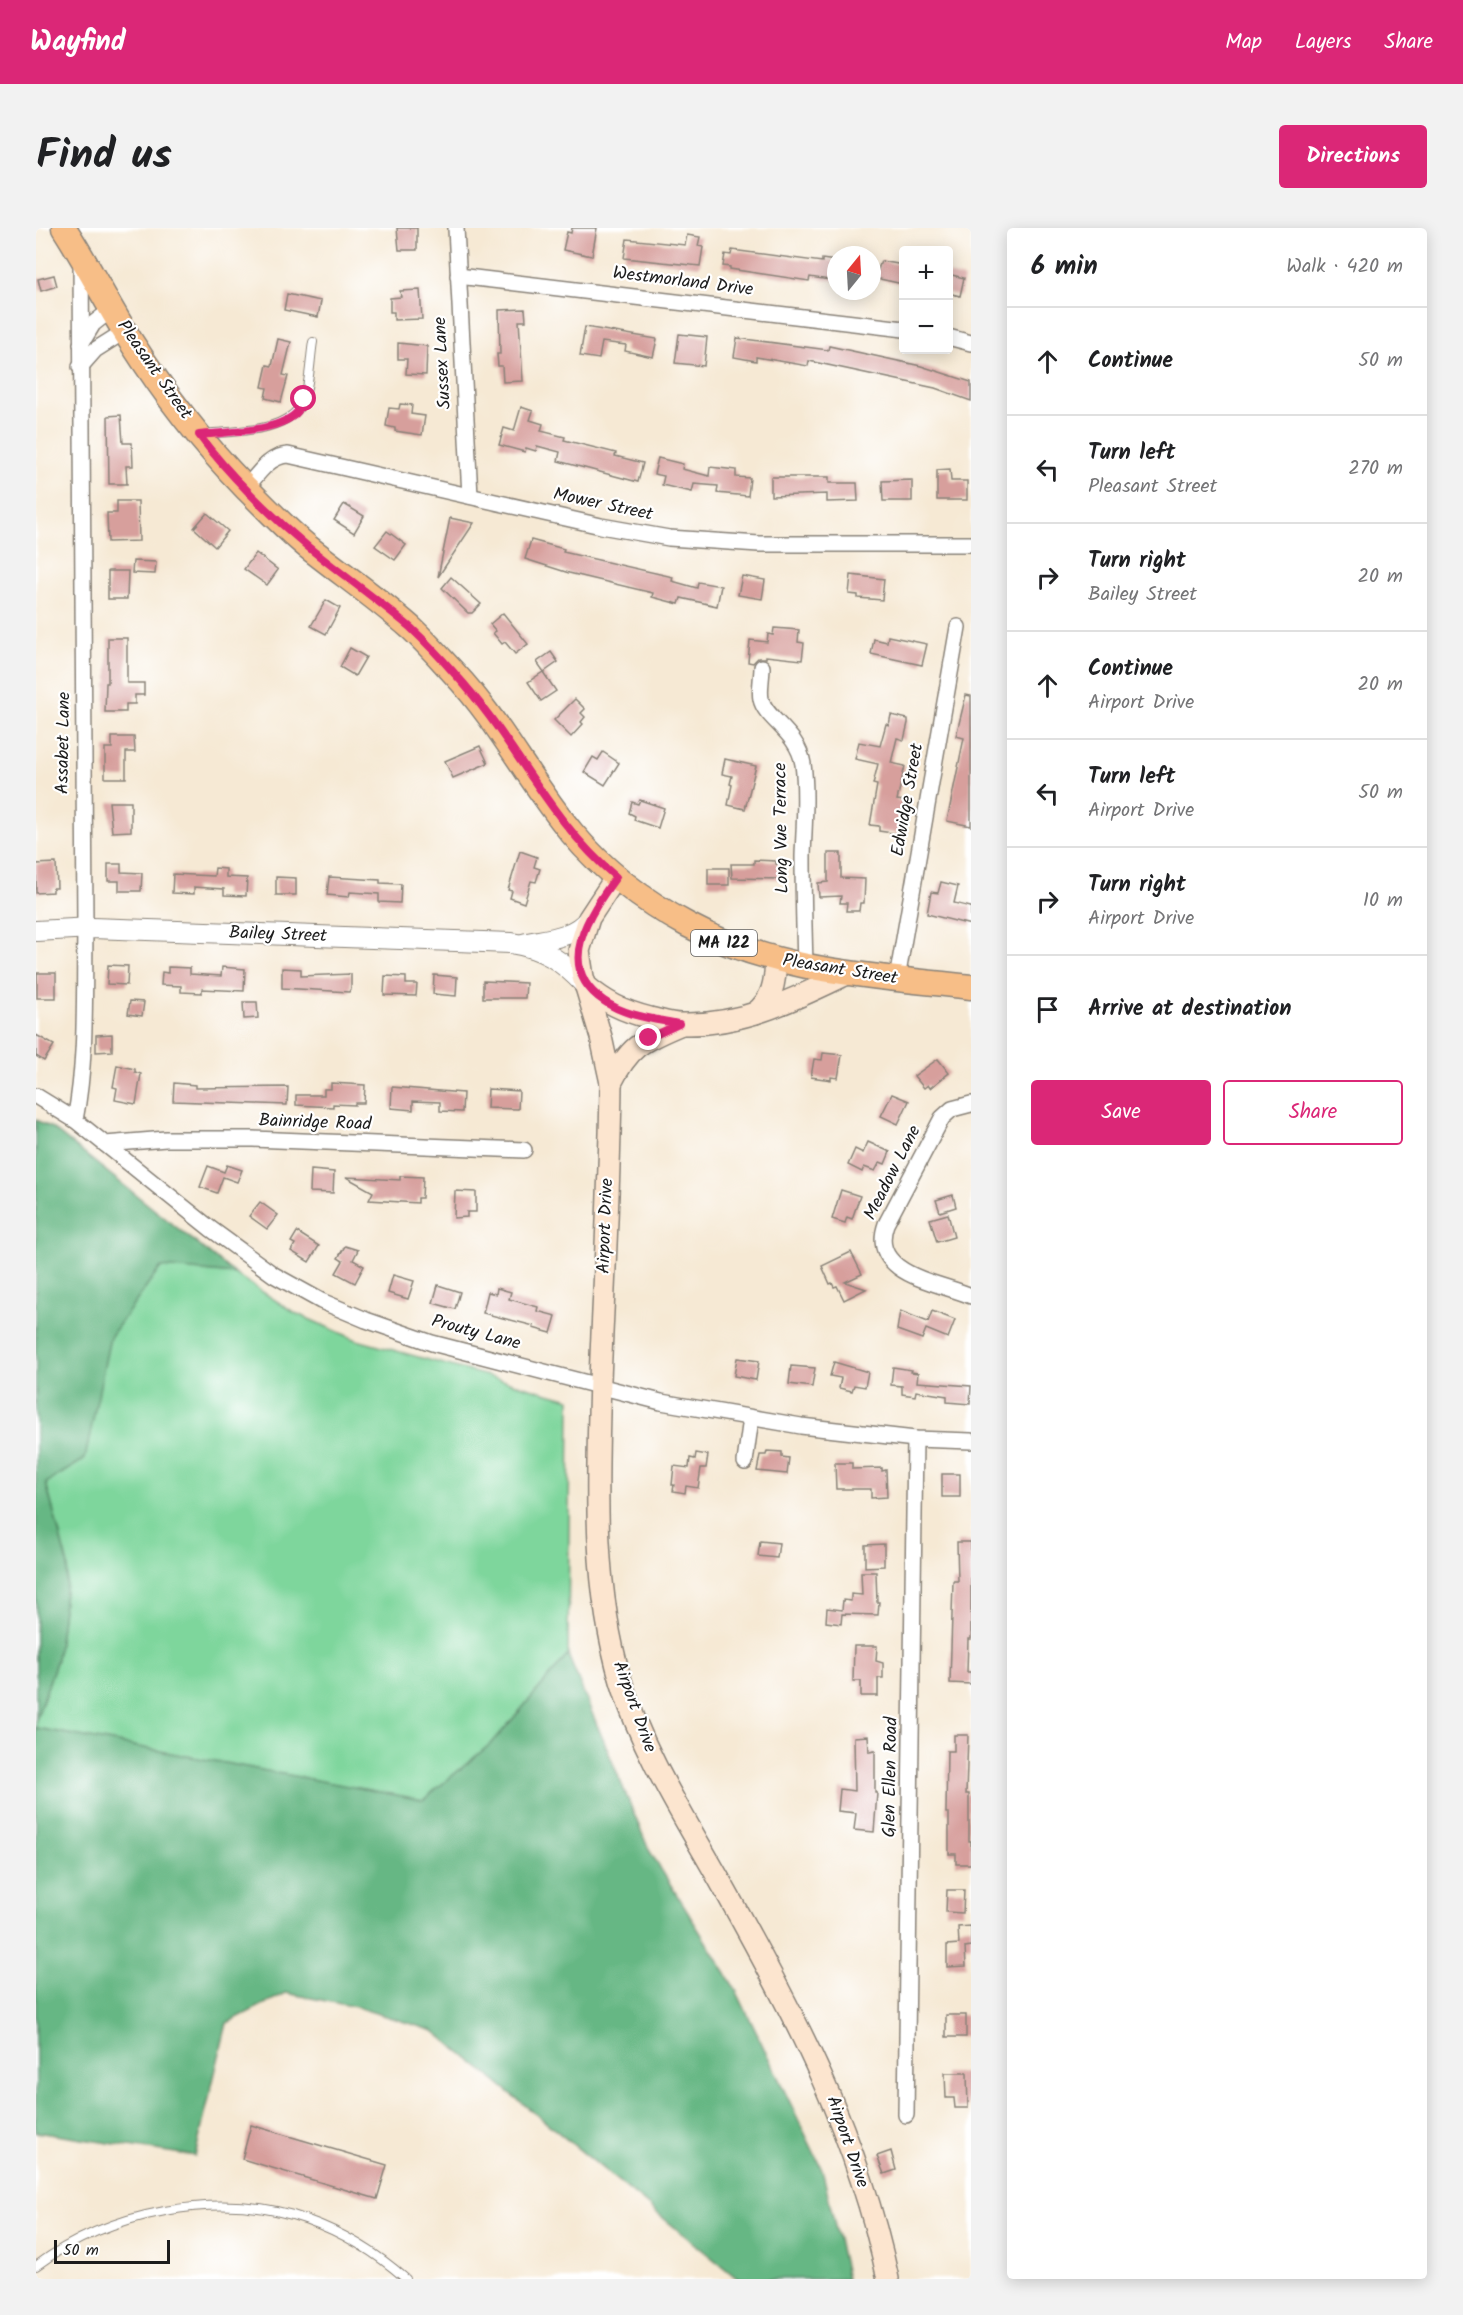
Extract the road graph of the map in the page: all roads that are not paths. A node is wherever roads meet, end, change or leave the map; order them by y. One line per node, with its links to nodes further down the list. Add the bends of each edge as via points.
1 (64, 228): 3 (main road, Pleasant Street / MA 122)
2 (456, 228): 4 (street, Sussex Lane)
3 (81, 255): 5 (main road, Pleasant Street / MA 122); 11 (street, Assabet Lane)
4 (458, 276): 6 (street, Westmorland Drive); 15 (street, Sussex Lane)
5 (112, 309): 7 (main road, Pleasant Street / MA 122); 11 (street, via 89,329)
6 (899, 329)
7 (125, 331): 12 (street, via 95,350); 13 (main road, Pleasant Street / MA 122)
8 (953, 338): 10 (street)
9 (313, 342): 13 (lane, via 304,399 297,412 281,423)
10 (971, 343)
11 (80, 347): 12 (street, Assabet Lane)
12 (80, 366): 21 (street, Assabet Lane)
13 (199, 435): 14 (main road, Pleasant Street / MA 122)
14 (246, 488): 15 (street, Mower Street, via 271,461 288,456); 19 (main road, Pleasant Street / MA 122, via 306,545 412,629 456,674 497,724 570,831)
15 (470, 496): 16 (street, Mower Street, via 624,531 691,540)
16 (971, 544)
17 (958, 627): 27 (street, Edwidge Street)
18 (762, 667): 25 (street, Long Vue Terrace, via 761,700 787,730 803,762)
19 (616, 877): 20 (main road, Bailey Street); 24 (main road, Pleasant Street / MA 122, via 691,927 733,947)
20 (589, 918): 23 (street, Bailey Street, via 568,934); 28 (main road, Airport Drive, via 579,951)
21 (85, 928): 22 (street, Bailey Street); 23 (street, Bailey Street); 35 (street, Assabet Lane, via 84,1030)
22 (36, 931)
23 (519, 944): 28 (street, Bailey Street, via 552,956)
24 (776, 960): 25 (main road, Pleasant Street / MA 122); 30 (main road, via 772,993)
25 (805, 966): 26 (main road, Pleasant Street / MA 122)
26 (847, 974): 27 (main road, Pleasant Street / MA 122); 30 (main road, Airport Drive)
27 (897, 979): 29 (main road, Pleasant Street / MA 122)
28 (585, 985): 31 (main road, Airport Drive, via 604,1002 634,1014); 32 (main road, Airport Drive)
29 (971, 987)
30 (752, 1015): 31 (main road, Airport Drive)
31 (679, 1024): 32 (main road, Airport Drive, via 633,1049)
32 (611, 1083): 39 (main road, Airport Drive)
33 (36, 1096): 35 (street, Prouty Lane)
34 (971, 1104): 38 (street, Meadow Lane, via 956,1107 942,1118 886,1224 883,1243 887,1257 899,1269)
35 (75, 1120): 36 (street, Prouty Lane)
36 (105, 1144): 37 (street, Bainridge Road, via 253,1139); 39 (street, Prouty Lane, via 274,1275 321,1301 432,1342)
37 (524, 1150)
38 (971, 1296)
39 (600, 1387): 40 (street, Prouty Lane); 47 (main road, Airport Drive, via 596,1492 610,1632 621,1683 657,1768 779,1987 826,2084 855,2161)
40 (752, 1418): 41 (street, Prouty Lane); 43 (street)
41 (915, 1439): 42 (street, Prouty Lane); 44 (street, Glen Ellen Road)
42 (971, 1441)
43 (745, 1462)
44 (906, 2115)
45 (36, 2266): 46 (lane, via 78,2240 112,2226 182,2207 220,2205 304,2219 344,2236 386,2261)
46 (406, 2279)
47 (888, 2279)

